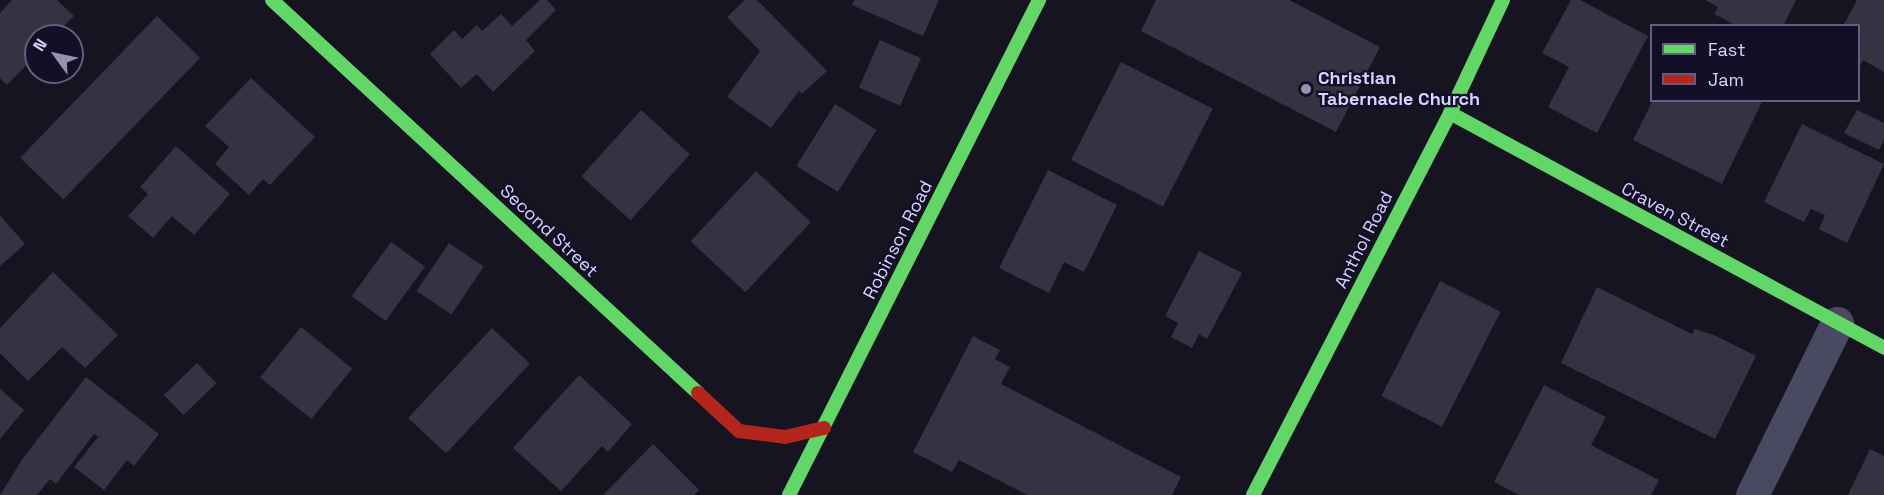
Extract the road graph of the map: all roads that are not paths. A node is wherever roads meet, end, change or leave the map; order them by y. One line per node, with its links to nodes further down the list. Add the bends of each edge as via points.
1 (272, 0): 7 (street, Second Street, via 739,430 785,437)
2 (1039, 0): 7 (street, Robinson Road)
3 (1503, 0): 4 (street, Anthol Road)
4 (1450, 113): 5 (street, Craven Street); 9 (street, Anthol Road)
5 (1837, 323): 6 (street, Craven Street); 10 (street)
6 (1884, 348)
7 (824, 428): 8 (street, Robinson Road)
8 (789, 495)
9 (1253, 495)
10 (1752, 495)

